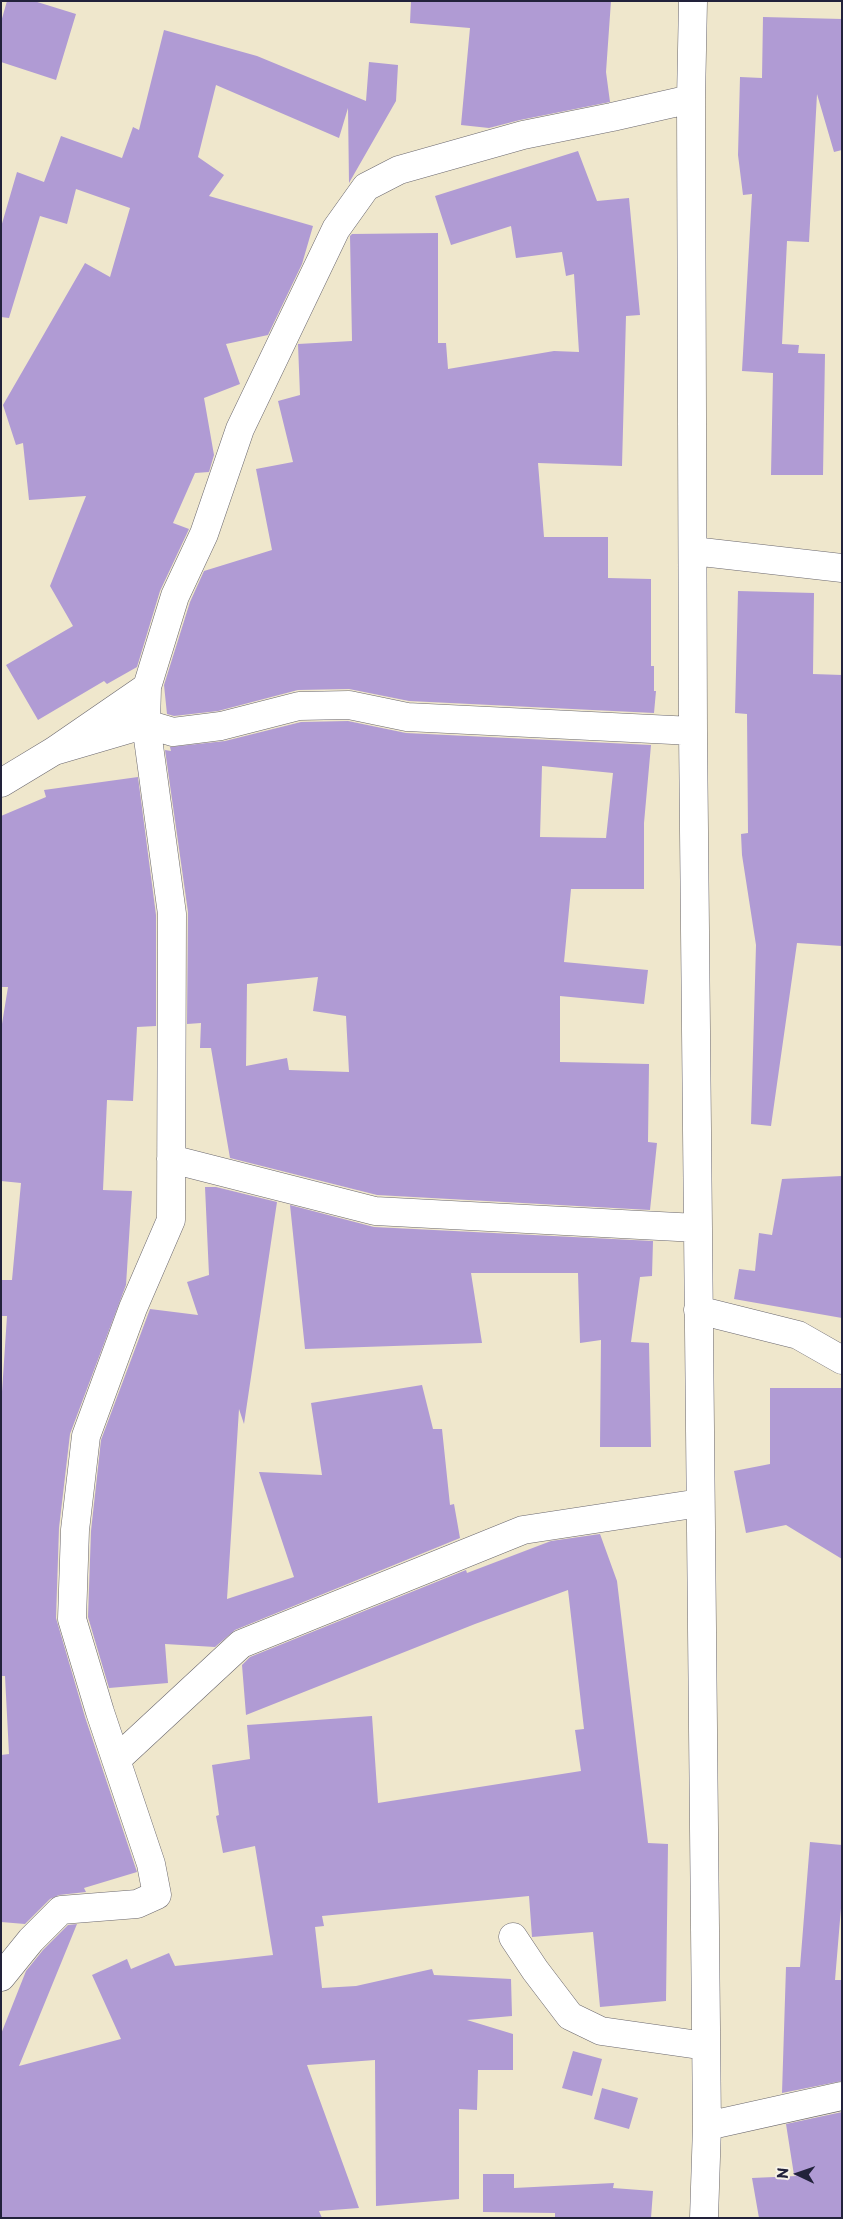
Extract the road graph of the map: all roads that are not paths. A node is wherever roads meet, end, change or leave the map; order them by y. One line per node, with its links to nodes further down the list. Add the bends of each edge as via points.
1 (693, 1): 2 (street)
2 (691, 99): 3 (street); 5 (street, via 523,135 399,170 366,187 336,229 240,429 204,534 175,596)
3 (693, 551): 4 (street); 7 (street)
4 (842, 568)
5 (147, 687): 6 (street); 8 (street)
6 (146, 724): 7 (street, via 173,732 221,726 299,706 349,705 407,718); 8 (street); 10 (street, via 172,914)
7 (693, 731): 11 (street)
8 (54, 751): 9 (street)
9 (1, 783)
10 (171, 1159): 11 (street, via 375,1211); 15 (street, via 171,1220 133,1308 86,1436 76,1530 72,1619)
11 (697, 1228): 12 (street)
12 (698, 1310): 13 (street, via 798,1335); 14 (street)
13 (842, 1360)
14 (700, 1503): 15 (street, via 523,1530 241,1644); 18 (street)
15 (116, 1760): 17 (street, via 151,1864 157,1895 137,1904 61,1910)
16 (514, 1937): 18 (street, via 570,2016 601,2031)
17 (1, 1977)
18 (706, 2046): 20 (street)
19 (842, 2096): 20 (street)
20 (706, 2126): 21 (street)
21 (704, 2218)

